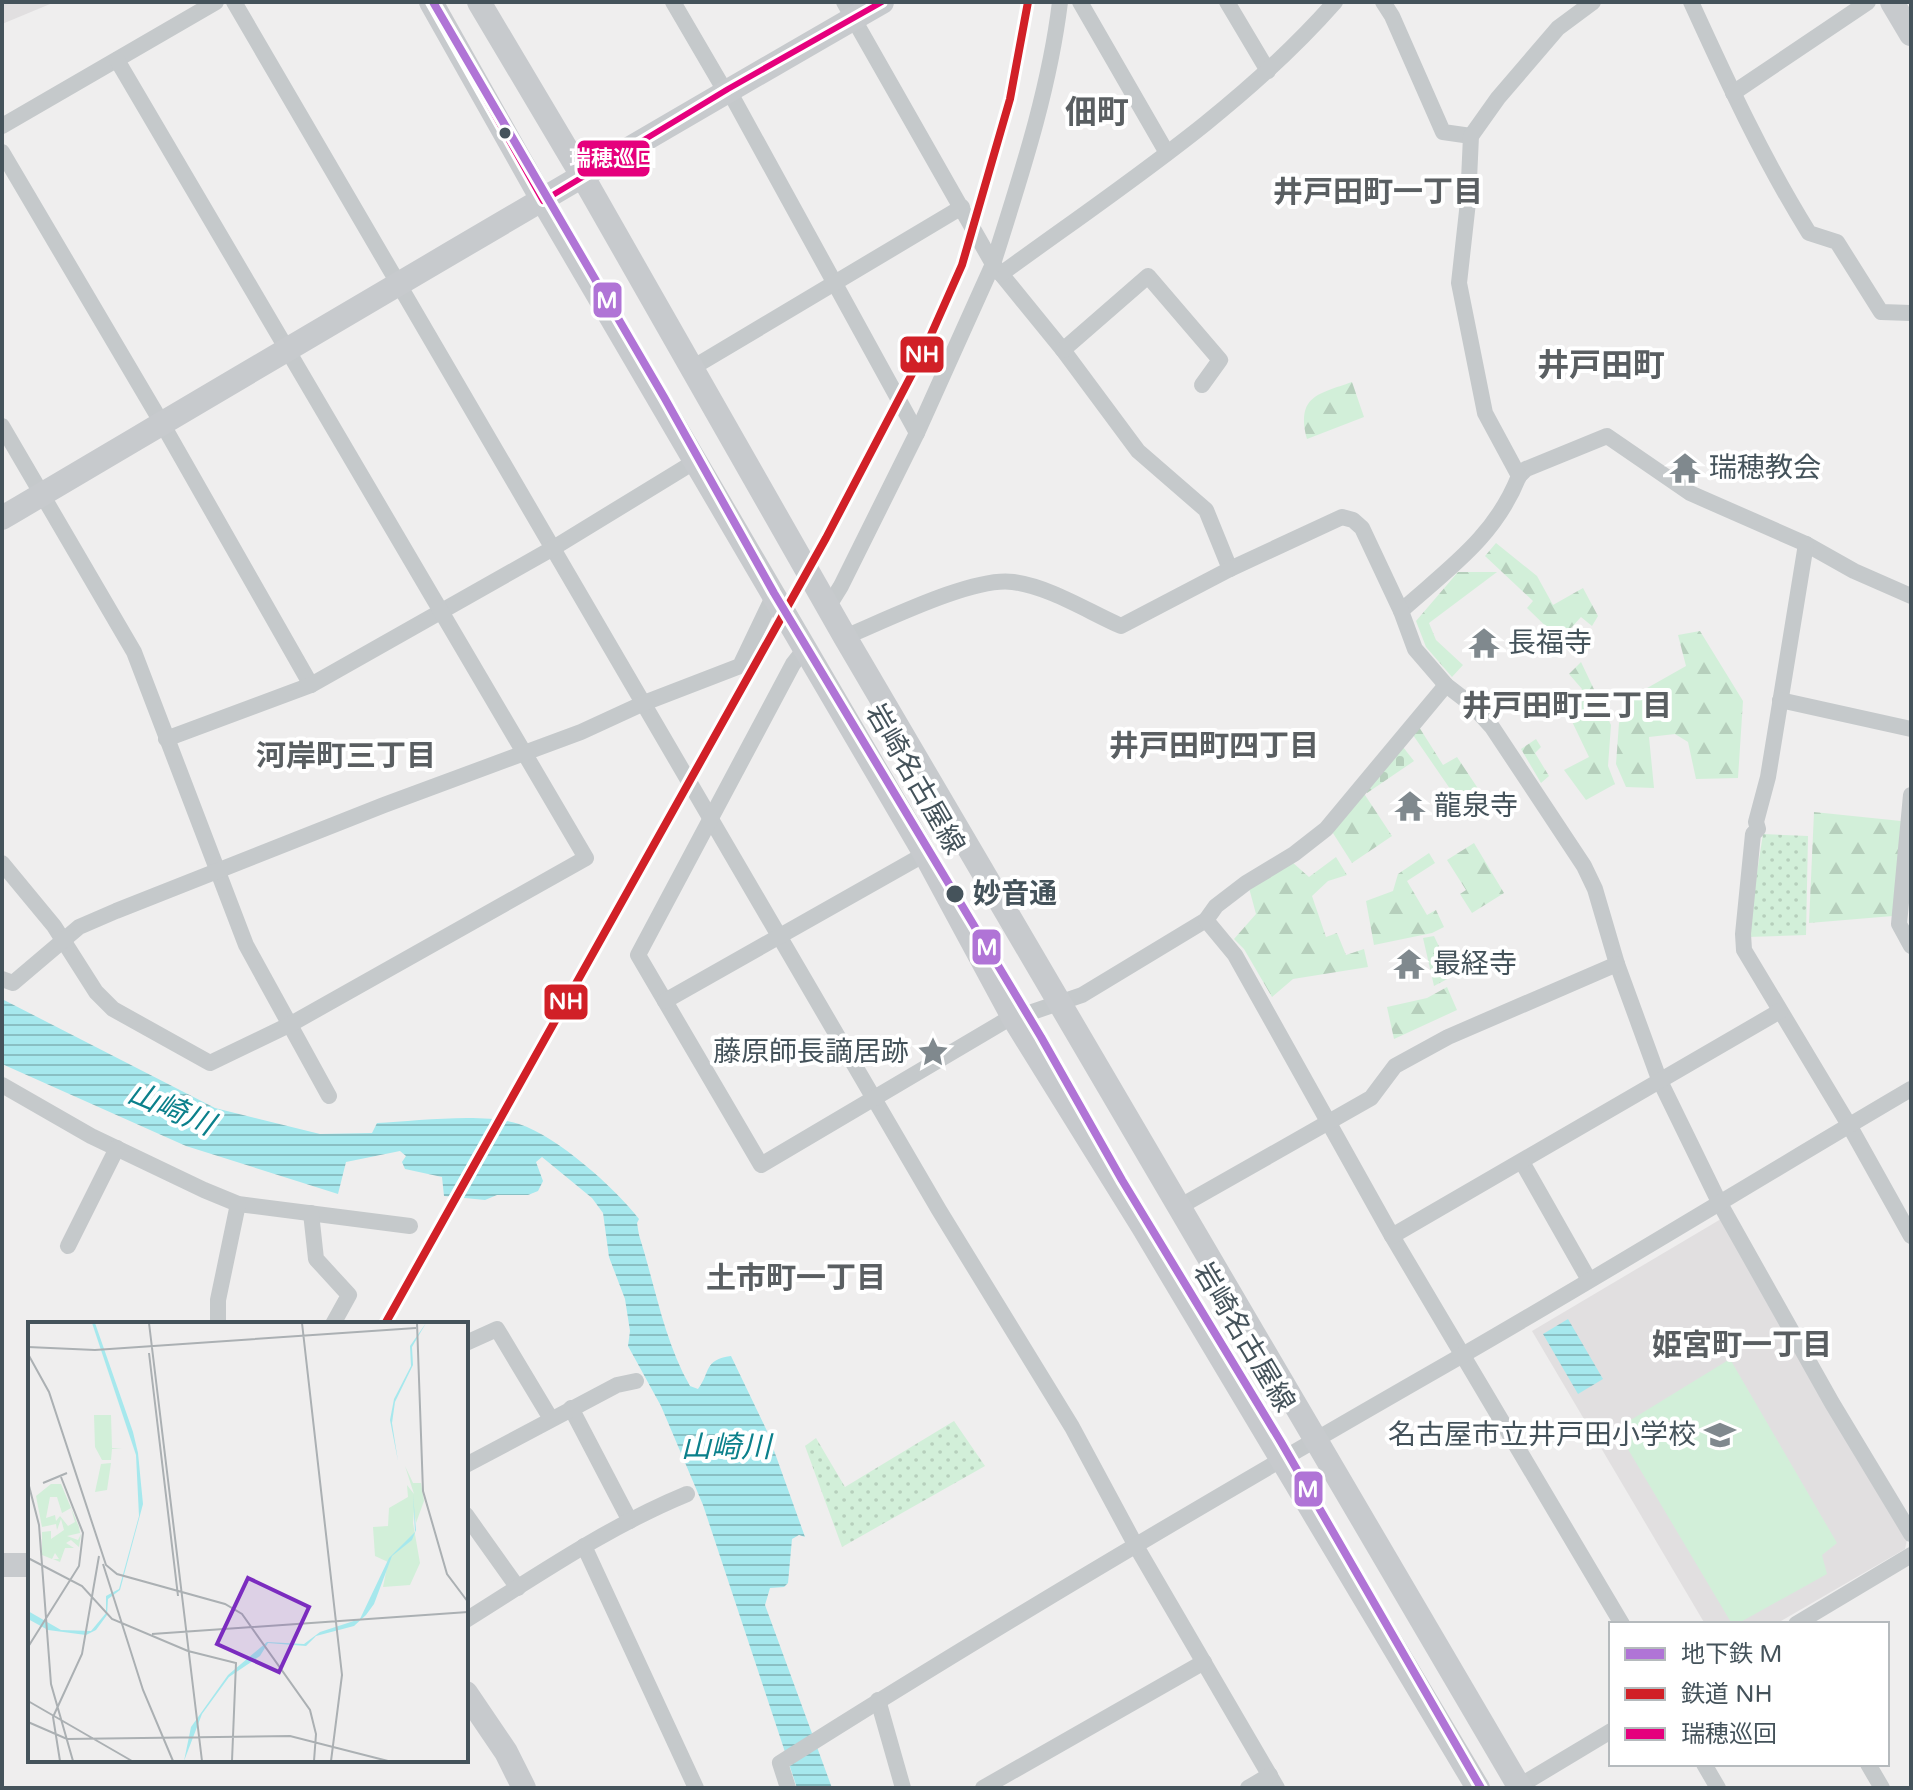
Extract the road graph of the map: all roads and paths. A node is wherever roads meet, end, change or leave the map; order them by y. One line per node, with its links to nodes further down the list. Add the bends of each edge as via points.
1 (216, 2): 18 (street)
2 (234, 2): 31 (street)
3 (431, 2): 27 (main road, 岩崎名古屋線)
4 (479, 2): 26 (main road, 岩崎名古屋線)
5 (673, 2): 20 (street)
6 (882, 2): 16 (main road)
7 (1060, 2): 29 (street, via 1055,43)
8 (1080, 2): 25 (street)
9 (1227, 2): 19 (street)
10 (1335, 2): 19 (street)
11 (1383, 2): 23 (street, via 1443,132)
12 (1593, 2): 23 (street, via 1558,28)
13 (1691, 2): 21 (street)
14 (1868, 2): 21 (street)
15 (1892, 2): 17 (main road)
16 (848, 10): 20 (main road); 28 (street)
17 (1911, 34)
18 (117, 60): 22 (street); 33 (street)
19 (1268, 71): 25 (street)
20 (727, 90): 26 (main road); 30 (street)
21 (1733, 93): 32 (street, via 1809,233 1837,242 1881,312)
22 (2, 126)
23 (1471, 136): 41 (street, via 1459,283 1485,413)
24 (2, 152): 37 (street)
25 (1167, 153): 29 (street)
26 (583, 177): 27 (main road); 35 (main road, 岩崎名古屋線)
27 (543, 201): 31 (main road); 40 (main road, 岩崎名古屋線)
28 (962, 207): 29 (street); 30 (street)
29 (997, 269): 34 (street); 39 (street)
30 (835, 283): 35 (street); 39 (street)
31 (399, 285): 33 (main road); 45 (street)
32 (1911, 313)
33 (287, 350): 37 (main road); 51 (street)
34 (1063, 350): 36 (street, via 1148,276 1220,360); 46 (street, via 1138,451 1206,510)
35 (692, 368): 49 (main road, 岩崎名古屋線)
36 (1202, 385)
37 (163, 425): 42 (main road); 54 (street)
38 (2, 426): 42 (street)
39 (917, 433): 49 (street)
40 (694, 462): 45 (street); 48 (main road, 岩崎名古屋線)
41 (1519, 476): 44 (street, via 1607,436 1690,493); 50 (street, via 1509,502 1483,538)
42 (43, 494): 43 (main road); 59 (street, via 134,652)
43 (2, 518)
44 (1806, 544): 47 (street); 56 (street)
45 (555, 547): 51 (street); 57 (street)
46 (1230, 569): 50 (street, via 1342,517 1362,528); 52 (street, via 1121,626 1009,581 950,595)
47 (1911, 596)
48 (773, 597): 53 (main road, 岩崎名古屋線); 57 (street, via 740,666)
49 (828, 607): 52 (main road, 岩崎名古屋線)
50 (1401, 611): 55 (street, via 1415,649)
51 (442, 612): 54 (street); 60 (street)
52 (845, 637): 74 (main road, 岩崎名古屋線)
53 (804, 650): 63 (street); 64 (main road, 岩崎名古屋線)
54 (311, 685): 59 (street)
55 (1446, 685): 67 (street, via 1326,829 1246,883); 71 (street, via 1492,727 1584,866)
56 (1780, 700): 58 (street); 75 (street, via 1753,834 1743,934 1744,950)
57 (644, 703): 60 (street); 63 (street)
58 (1911, 729)
59 (166, 739): 66 (street)
60 (524, 751): 66 (street); 77 (street, via 586,858)
61 (1911, 795): 62 (street)
62 (1911, 803): 70 (street, via 1899,924)
63 (710, 819): 68 (street); 73 (street, via 638,955)
64 (925, 854): 68 (street); 76 (main road, 岩崎名古屋線)
65 (2, 863): 69 (street)
66 (217, 870): 69 (street, via 79,927); 77 (street, via 246,945)
67 (1206, 920): 74 (street); 83 (street, via 1235,955)
68 (780, 936): 73 (street); 82 (street)
69 (63, 939): 72 (street, via 13,983); 77 (street, via 113,1009 210,1063)
70 (1911, 946)
71 (1617, 964): 78 (street); 83 (street, via 1435,1044 1395,1066 1371,1098)
72 (2, 979)
73 (665, 1001): 82 (street, via 761,1165)
74 (1061, 1004): 76 (street); 89 (main road, 岩崎名古屋線)
75 (1780, 1011): 78 (street); 84 (street)
76 (1014, 1019): 82 (street); 104 (main road, 岩崎名古屋線)
77 (291, 1024): 81 (street)
78 (1659, 1079): 86 (street); 87 (street)
79 (2, 1085): 85 (street)
80 (1911, 1089): 84 (street)
81 (329, 1096)
82 (875, 1098): 111 (street, via 1072,1427)
83 (1328, 1122): 89 (street); 92 (street)
84 (1849, 1125): 87 (street); 93 (street)
85 (117, 1148): 88 (street); 94 (street)
86 (1522, 1162): 92 (street); 95 (street)
87 (1719, 1202): 95 (street); 109 (street)
88 (238, 1204): 90 (street); 96 (street)
89 (1179, 1207): 103 (main road, 岩崎名古屋線)
90 (311, 1213): 91 (street); 97 (street, via 316,1259 349,1295)
91 (410, 1226)
92 (1392, 1236): 99 (street)
93 (1911, 1236)
94 (68, 1246)
95 (1589, 1280): 99 (street)
96 (218, 1322)
97 (334, 1322)
98 (468, 1342): 102 (street, via 497,1329)
99 (1462, 1355): 103 (street); 117 (street)
100 (636, 1381): 101 (street)
101 (571, 1408): 102 (street); 108 (street)
102 (551, 1419): 105 (street)
103 (1315, 1439): 104 (street); 126 (main road, 岩崎名古屋線)
104 (1282, 1459): 111 (street); 133 (main road, 岩崎名古屋線)
105 (468, 1464)
106 (687, 1494): 108 (street)
107 (468, 1518): 115 (street)
108 (630, 1521): 110 (street)
109 (1911, 1534)
110 (584, 1546): 115 (street); 128 (street)
111 (1136, 1546): 119 (street); 121 (street)
112 (1911, 1555): 118 (street)
113 (2, 1565): 114 (main road)
114 (28, 1565)
115 (518, 1588): 116 (street)
116 (468, 1619)
117 (1621, 1622)
118 (1799, 1622)
119 (1204, 1662): 125 (street); 131 (street)
120 (468, 1696): 127 (main road)
121 (874, 1703): 129 (street, via 780,1763); 130 (street)
122 (1609, 1732): 126 (street)
123 (1705, 1766): 134 (street)
124 (1869, 1766): 135 (street)
125 (1273, 1782): 132 (street)
126 (1518, 1787)
127 (524, 1788)
128 (696, 1788)
129 (788, 1788)
130 (903, 1788)
131 (983, 1788)
132 (1248, 1788)
133 (1478, 1788)
134 (1718, 1788)
135 (1882, 1788)

